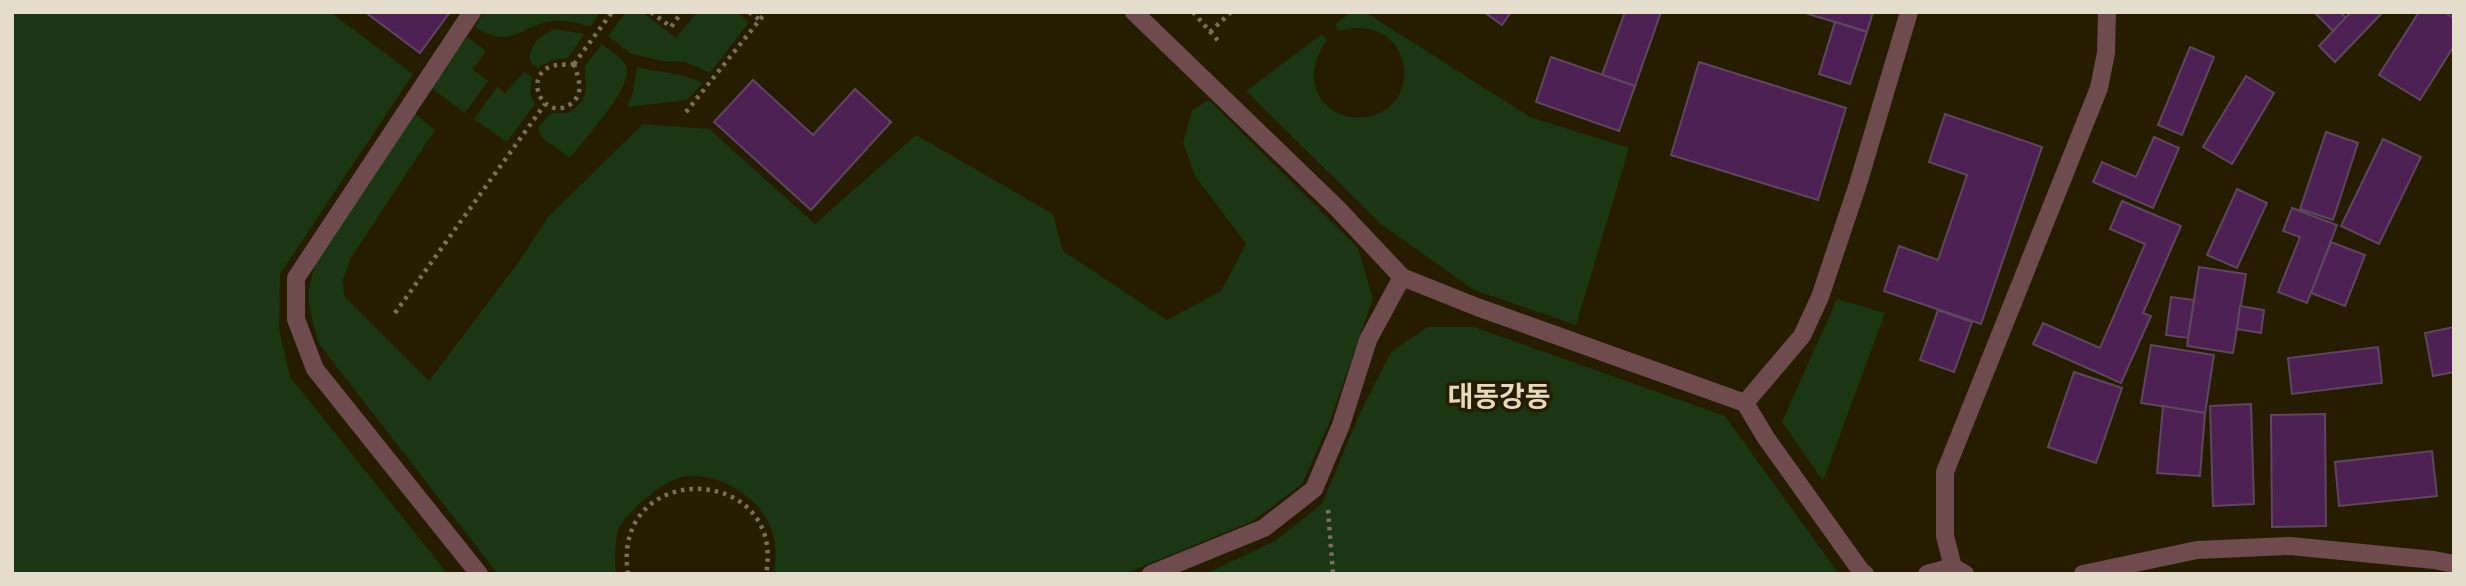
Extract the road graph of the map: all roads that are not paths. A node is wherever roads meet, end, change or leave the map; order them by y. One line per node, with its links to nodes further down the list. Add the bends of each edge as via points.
1 (472, 12): 9 (street, via 296,278 296,319 316,369)
2 (1134, 12): 5 (street)
3 (1909, 12): 6 (street, via 1820,297 1802,336)
4 (2107, 12): 8 (street, via 2099,88 1945,472 1945,536)
5 (1402, 277): 6 (street); 10 (street, via 1368,340 1341,425 1314,489 1264,528)
6 (1745, 403): 11 (street)
7 (2454, 564): 13 (street, via 2290,545 2197,550)
8 (1959, 570): 12 (street)
9 (479, 574)
10 (1151, 574)
11 (1865, 574)
12 (1927, 574)
13 (2083, 574)

